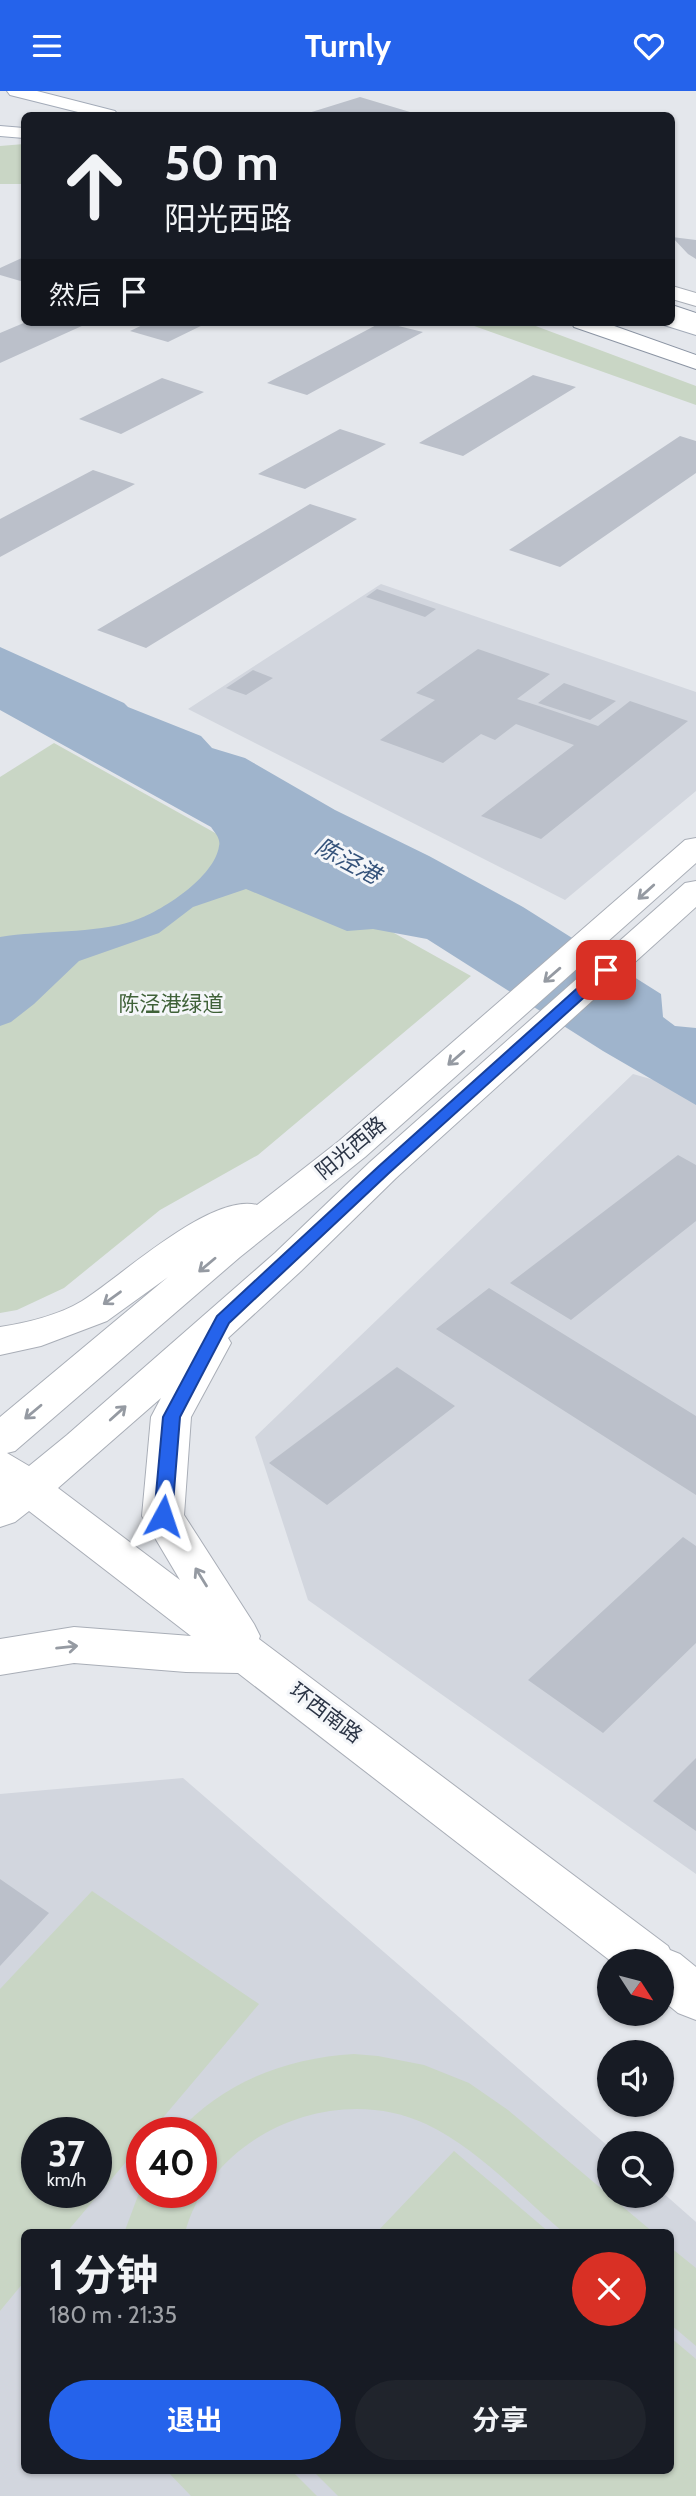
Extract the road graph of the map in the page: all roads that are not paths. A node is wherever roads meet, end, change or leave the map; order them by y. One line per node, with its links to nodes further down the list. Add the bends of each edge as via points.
1 (8, 91): 4 (main road)
2 (16, 91): 5 (main road)
3 (74, 91): 6 (main road)
4 (0, 94)
5 (96, 112)
6 (101, 112)
7 (0, 131): 8 (main road)
8 (21, 133)
9 (675, 293): 10 (main road)
10 (696, 300)
11 (675, 312): 12 (main road)
12 (696, 320)
13 (675, 321): 16 (main road)
14 (593, 326): 18 (main road)
15 (613, 326): 17 (main road)
16 (696, 328)
17 (696, 356)
18 (696, 362)
19 (696, 847): 21 (main road, 阳光西路, one-way to 21, via 596,936)
20 (696, 890): 21 (main road, 阳光西路, via 623,955)
21 (522, 1023): 22 (main road, 阳光西路, one-way to 22); 23 (main road, 阳光西路)
22 (298, 1191): 24 (main road, one-way to 24, via 215,1226 93,1312); 25 (main road, 阳光西路, one-way to 25)
23 (223, 1320): 26 (main road, 阳光西路, one-way to 23, via 82,1446); 27 (main road, one-way to 23, via 163,1516 171,1417)
24 (0, 1341)
25 (0, 1440)
26 (9, 1488): 27 (main road, 环西南路)
27 (250, 1655): 28 (main road, one-way to 27, via 74,1645); 29 (main road, 环西南路)
28 (0, 1657)
29 (633, 1949)
30 (674, 1980): 31 (main road)
31 (696, 1997)

